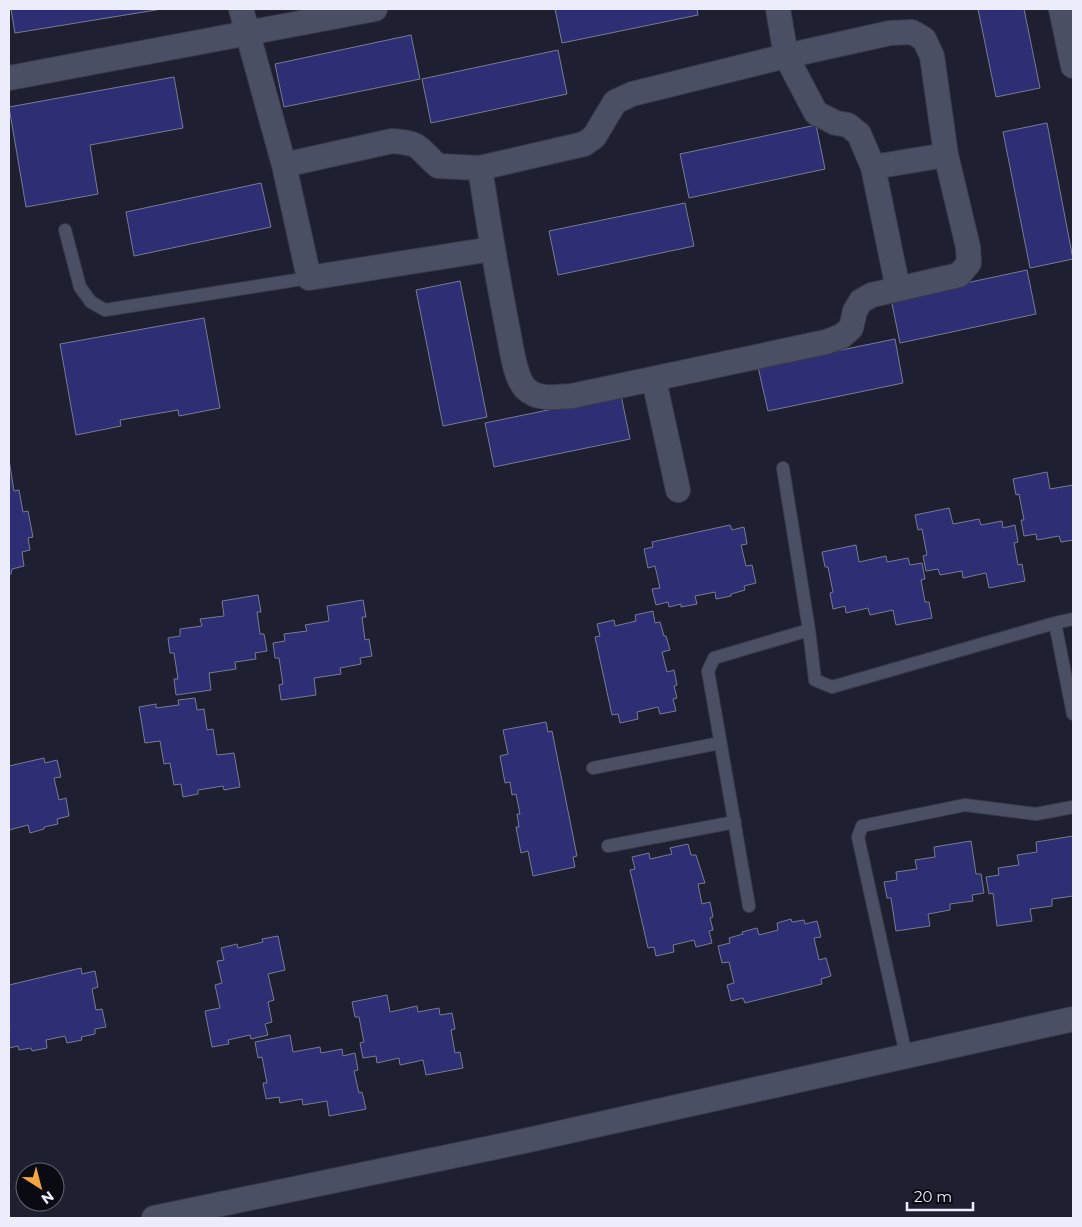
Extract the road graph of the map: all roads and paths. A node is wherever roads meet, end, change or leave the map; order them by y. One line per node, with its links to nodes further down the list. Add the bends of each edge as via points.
1 (241, 9): 5 (street)
2 (778, 9): 6 (street)
3 (1061, 9): 7 (street)
4 (364, 10): 5 (street)
5 (247, 32): 8 (street); 10 (street)
6 (786, 56): 9 (street, via 890,33 912,32 924,39 932,56); 11 (street, via 816,113 848,125 859,134); 12 (street, via 632,94 615,102 594,137 584,144)
7 (1073, 66)
8 (9, 78)
9 (946, 155): 11 (street); 16 (street, via 969,263 959,275)
10 (284, 165): 12 (street, via 392,141 418,146 438,166); 15 (street)
11 (874, 167): 16 (street)
12 (480, 168): 14 (street)
13 (65, 230): 15 (lane, via 80,287 91,302 104,310)
14 (492, 249): 15 (street); 17 (street, via 515,367 524,387 534,395 546,398)
15 (309, 278)
16 (898, 289): 17 (street, via 861,300 851,328 842,336 826,342)
17 (654, 380): 19 (street)
18 (783, 468): 22 (lane)
19 (678, 490)
20 (1073, 619): 21 (lane)
21 (1055, 623): 22 (lane, via 832,687 815,680); 23 (lane)
22 (809, 630): 24 (lane, via 714,658 708,671)
23 (1073, 714)
24 (720, 743): 25 (lane); 27 (lane)
25 (593, 768)
26 (1073, 807): 31 (lane, via 1036,814 964,805 862,826 858,837)
27 (735, 822): 28 (lane); 29 (lane)
28 (608, 846)
29 (749, 906)
30 (1073, 1019): 31 (street)
31 (906, 1055): 32 (street, via 534,1139)
32 (154, 1218)

